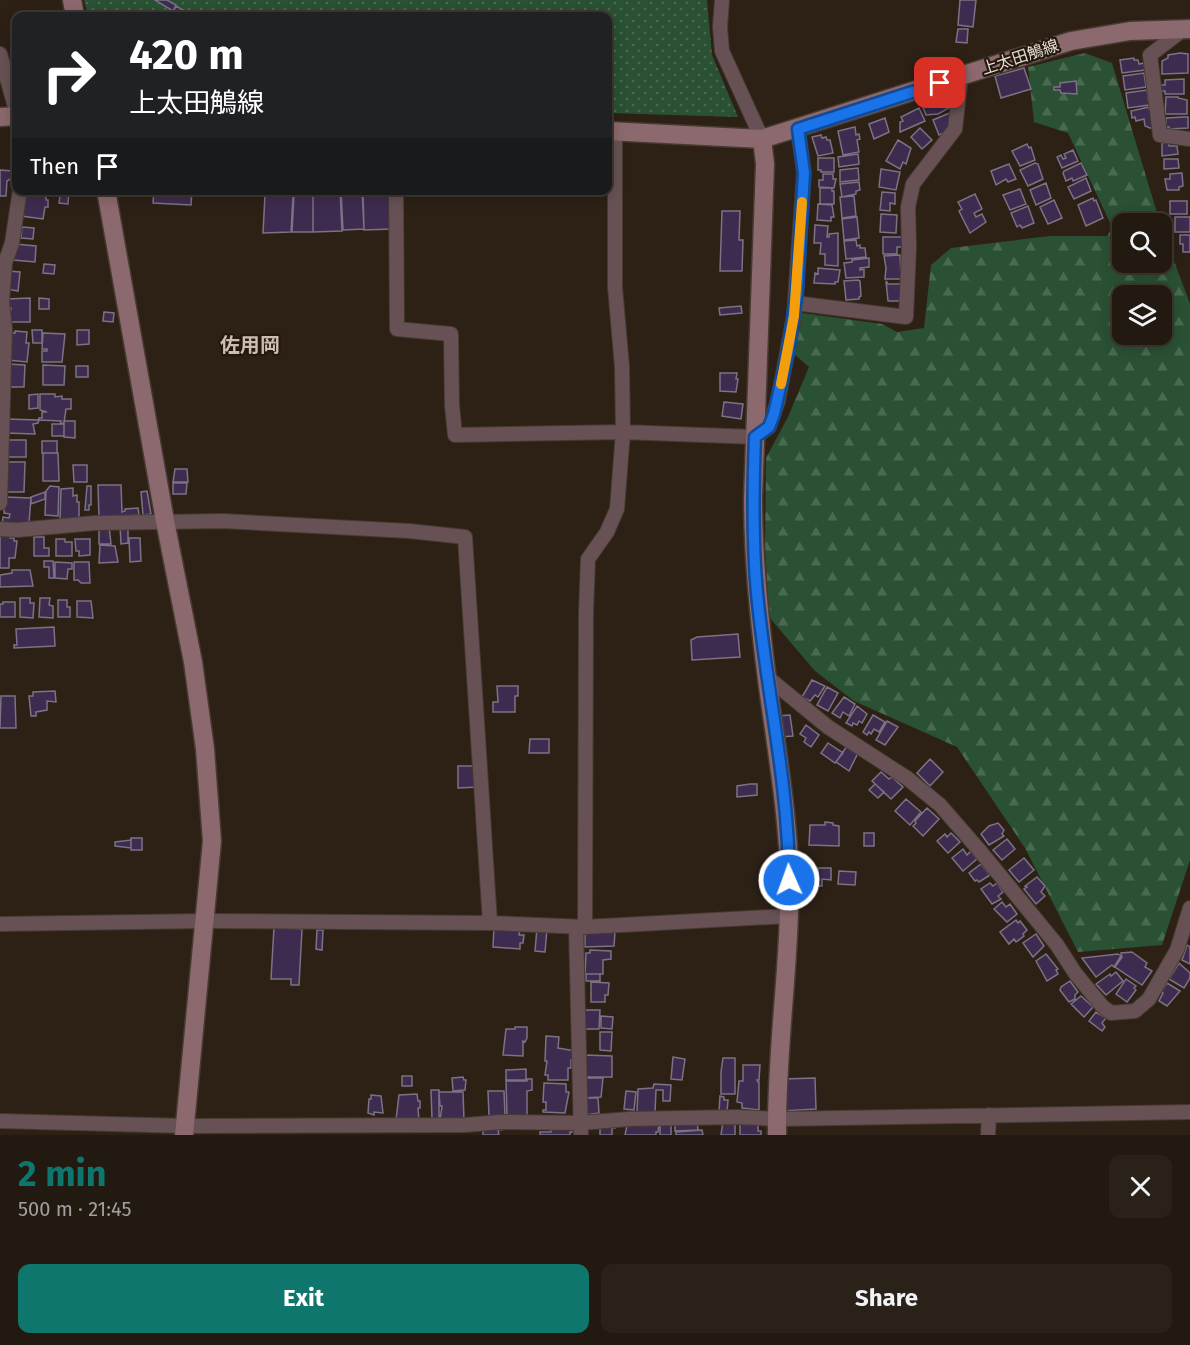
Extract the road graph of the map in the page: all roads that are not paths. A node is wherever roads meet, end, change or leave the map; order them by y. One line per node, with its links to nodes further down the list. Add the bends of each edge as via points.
1 (722, 0): 8 (street, via 723,51)
2 (1187, 29): 4 (street, 上太田鵤線, via 1130,31 1071,41); 9 (street, via 1150,55 1160,135)
3 (0, 54): 5 (street)
4 (961, 76): 6 (street, 上太田鵤線); 14 (street, via 955,129 913,184 908,207 906,317)
5 (12, 96)
6 (798, 129): 8 (street, 上太田鵤線); 14 (street, via 804,173)
7 (612, 131): 8 (street, 上太田鵤線)
8 (762, 139): 16 (street, via 765,164)
9 (1190, 139)
10 (612, 170): 15 (street)
11 (20, 195): 17 (street, via 5,263 2,302 5,329)
12 (107, 195): 18 (street)
13 (396, 195): 15 (street, via 397,329 451,334 455,435)
14 (795, 303): 16 (street, via 778,401 769,427)
15 (623, 432): 16 (street); 26 (street, via 617,509 588,559)
16 (755, 437): 20 (street, via 753,546)
17 (0, 503)
18 (165, 521): 19 (street); 23 (street, via 193,662 205,749 212,841); 24 (street, via 223,521 465,537)
19 (0, 529)
20 (767, 677): 21 (street, via 828,728 907,778 940,806 1057,945 1102,1006 1112,1013 1135,1011 1149,999 1177,950); 22 (street, via 783,793)
21 (1190, 908)
22 (789, 916): 26 (street); 30 (street)
23 (205, 921): 24 (street); 25 (street); 33 (street)
24 (490, 923): 26 (street)
25 (0, 924)
26 (580, 927): 31 (street)
27 (1190, 1112): 28 (street)
28 (988, 1115): 30 (street); 34 (street)
29 (0, 1121): 33 (street)
30 (777, 1127): 31 (street, via 725,1117 629,1119)
31 (581, 1129): 32 (street, via 501,1122)
32 (465, 1130): 33 (street)
33 (184, 1131)
34 (988, 1135)

